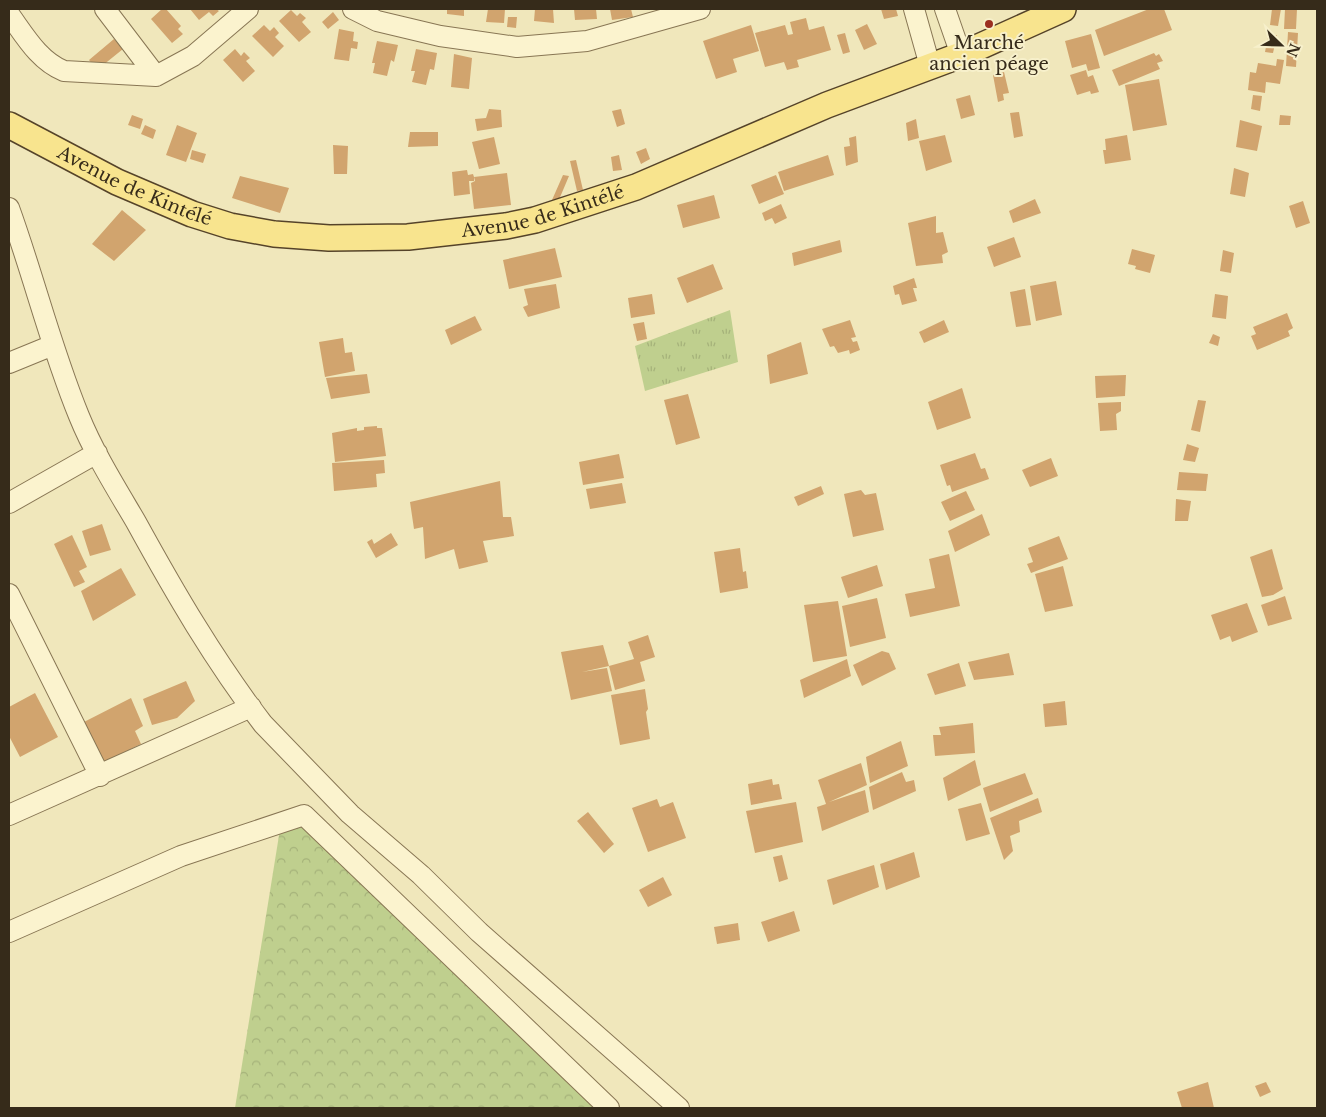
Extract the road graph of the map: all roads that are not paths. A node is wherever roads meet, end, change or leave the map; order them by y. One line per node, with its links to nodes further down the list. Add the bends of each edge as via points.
1 (105, 9): 13 (street)
2 (248, 9): 13 (street, via 193,56)
3 (353, 9): 4 (street, via 377,21 413,30 517,47 587,41)
4 (700, 9)
5 (914, 9): 12 (street)
6 (944, 9): 10 (street)
7 (1063, 9): 10 (main road, Avenue de Kintélé)
8 (9, 14): 11 (street)
9 (9, 24): 11 (street)
10 (961, 55): 12 (main road, Avenue de Kintélé)
11 (40, 56): 13 (street, via 64,71)
12 (930, 66): 14 (main road, Avenue de Kintélé, via 827,105 636,187 535,220 408,237 329,238 274,234 230,226 116,182)
13 (156, 76)
14 (9, 125)
15 (9, 208): 16 (street)
16 (53, 345): 17 (street); 18 (street, via 79,416)
17 (9, 363)
18 (97, 453): 19 (street); 21 (street, via 205,642)
19 (9, 503)
20 (9, 594): 22 (street)
21 (251, 708): 22 (street); 25 (street, via 350,814)
22 (100, 776): 23 (street)
23 (9, 815)
24 (9, 932): 26 (street, via 181,856 304,815)
25 (626, 1061): 27 (street); 28 (street)
26 (609, 1108)
27 (660, 1108)
28 (679, 1108)

